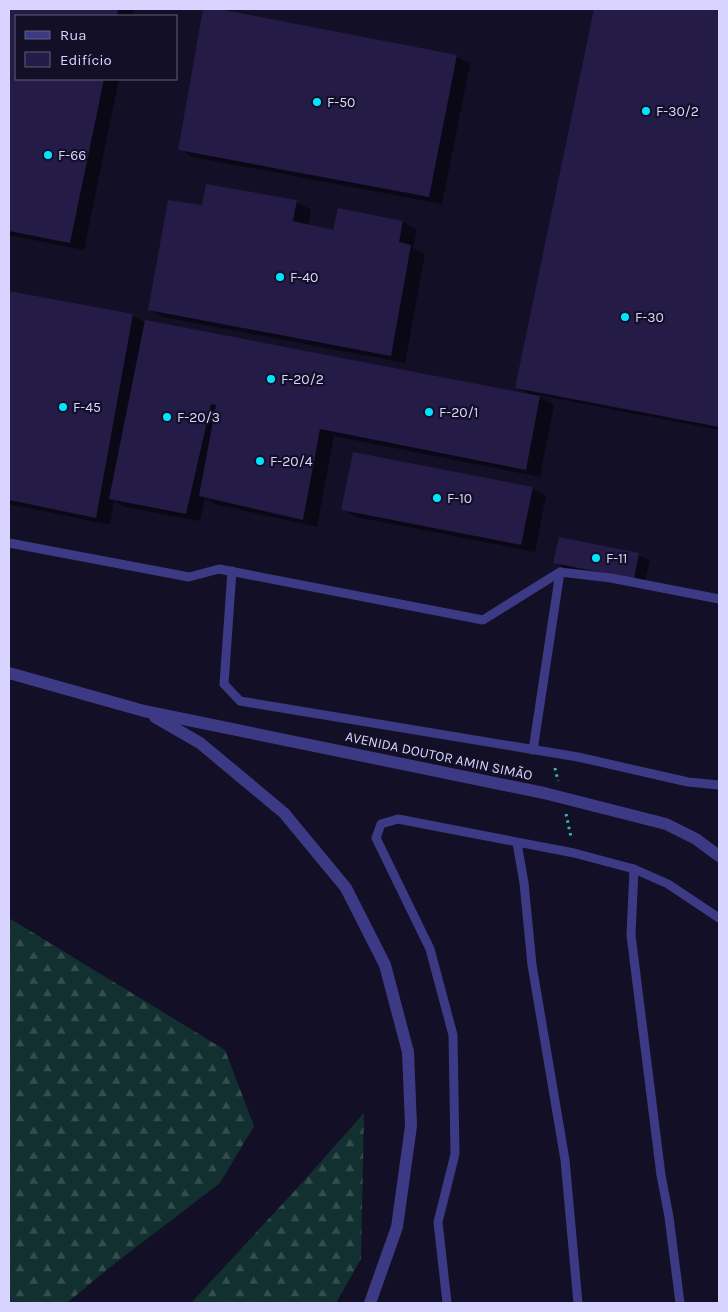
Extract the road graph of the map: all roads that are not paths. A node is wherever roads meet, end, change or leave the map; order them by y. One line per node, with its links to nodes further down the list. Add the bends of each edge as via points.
1 (9, 544): 2 (lane, via 189,577 219,569)
2 (232, 571): 3 (lane, via 483,620); 7 (lane, via 224,684 240,701)
3 (560, 572): 4 (lane, via 611,578); 7 (lane)
4 (719, 599)
5 (9, 673): 6 (street, AVENIDA DOUTOR AMIN SIMÃO)
6 (144, 710): 10 (street, AVENIDA DOUTOR AMIN SIMÃO, via 544,793 656,821 696,839); 13 (street, AVENIDA DOUTOR AMIN SIMÃO, via 200,743 284,813 346,888 385,965 408,1052 411,1126 396,1227)
7 (533, 750): 8 (lane, via 633,768 688,782)
8 (719, 785)
9 (517, 843): 11 (lane, via 574,853); 14 (lane, via 398,819 381,824 376,838 430,949 453,1035 455,1154 438,1222); 15 (lane, via 532,965 565,1160)
10 (719, 856)
11 (634, 869): 12 (lane, via 668,884); 16 (lane, via 631,935)
12 (719, 918)
13 (370, 1303)
14 (446, 1303)
15 (578, 1303)
16 (680, 1303)

